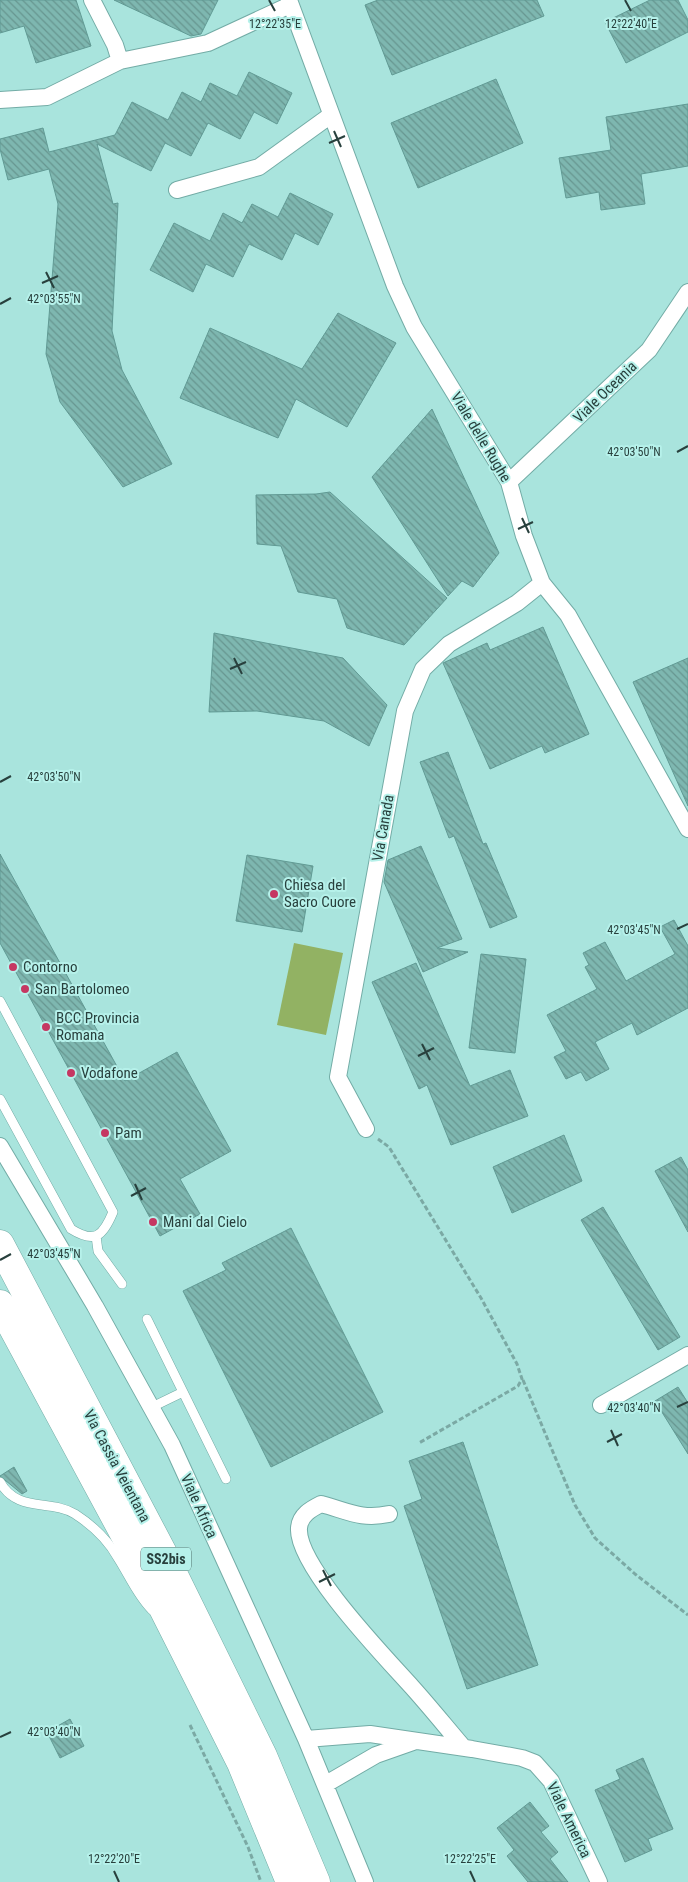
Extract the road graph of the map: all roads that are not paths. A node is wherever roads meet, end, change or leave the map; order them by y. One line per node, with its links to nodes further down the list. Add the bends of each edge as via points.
1 (92, 0): 3 (street, via 115,44)
2 (290, 2): 3 (street, Viale delle Rughe, via 208,43); 5 (street, Viale delle Rughe)
3 (120, 61): 4 (street, Viale delle Rughe, via 47,97)
4 (0, 100)
5 (331, 115): 6 (street, via 259,167); 8 (street, Viale delle Rughe, via 395,286 414,327)
6 (177, 190)
7 (688, 292): 8 (street, Viale Oceania, via 649,350)
8 (509, 482): 9 (street, Viale delle Rughe, via 524,536)
9 (542, 583): 10 (street, Viale delle Rughe, via 568,615); 14 (street, Via Canada, via 517,603 448,644 423,669 404,711 338,1077)
10 (688, 829)
11 (0, 1001): 12 (lane)
12 (4, 1017): 16 (lane, via 113,1212 106,1229)
13 (0, 1099): 16 (lane, via 71,1228 84,1237)
14 (366, 1129)
15 (0, 1146): 24 (street, Viale Africa)
16 (96, 1236): 18 (lane, via 98,1251)
17 (0, 1244): 34 (highway, Via Cassia Veientana / SS2bis, via 178,1583 263,1756)
18 (122, 1284)
19 (0, 1304): 28 (highway, Via Cassia Veientana / SS2bis)
20 (147, 1320): 22 (lane)
21 (688, 1355): 23 (street)
22 (183, 1392): 24 (lane); 25 (lane)
23 (601, 1404)
24 (152, 1407): 29 (street, Viale Africa)
25 (226, 1479)
26 (0, 1482): 28 (lane, via 4,1491 28,1504 62,1507 104,1537 143,1601)
27 (389, 1514): 31 (street, via 355,1516 321,1504 302,1518 299,1529 305,1551 326,1586 362,1632)
28 (174, 1631): 33 (highway, Via Cassia Veientana / SS2bis, via 241,1763)
29 (306, 1739): 30 (street, Viale America, via 370,1734); 32 (street, Viale Africa)
30 (415, 1742): 31 (street, Viale America); 32 (street, Viale America, via 376,1755)
31 (464, 1748): 36 (street, Viale America, via 522,1758 544,1771)
32 (326, 1784): 35 (street, Viale Africa)
33 (290, 1882)
34 (316, 1882)
35 (366, 1882)
36 (599, 1882)

